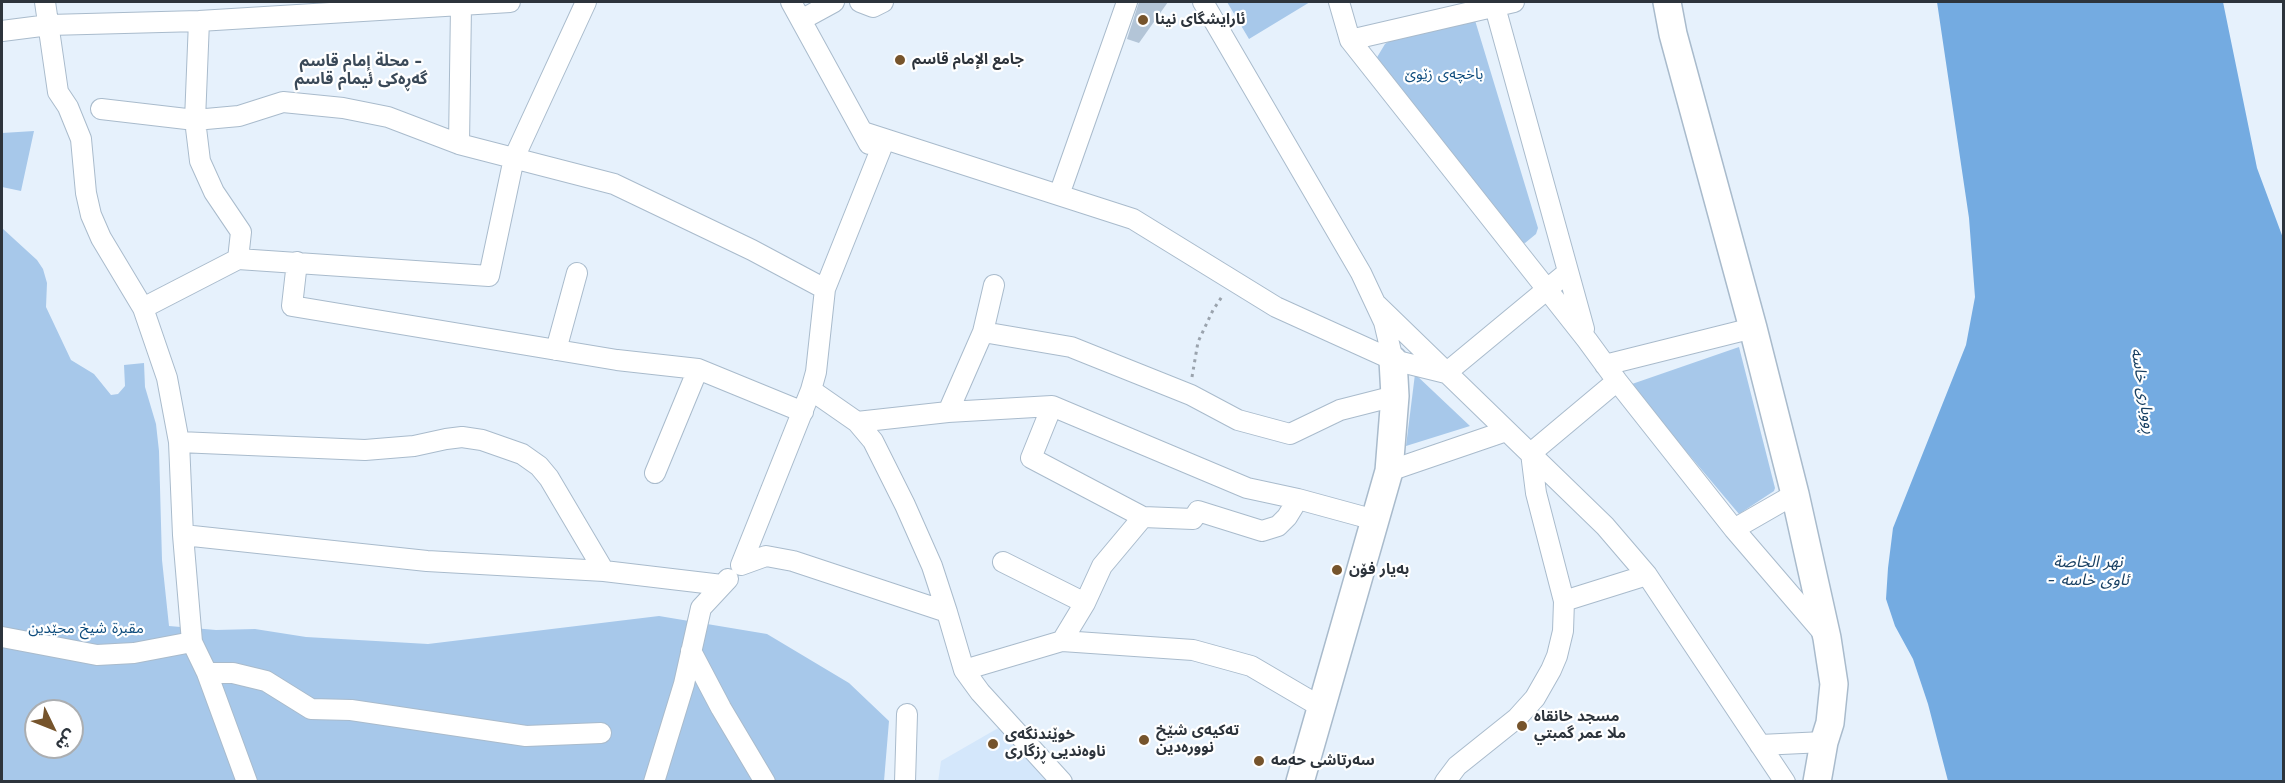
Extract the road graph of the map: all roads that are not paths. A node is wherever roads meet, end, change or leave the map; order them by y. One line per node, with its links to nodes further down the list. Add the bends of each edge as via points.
1 (45, 2): 17 (street)
2 (510, 2): 13 (street)
3 (586, 2): 25 (street)
4 (791, 2): 15 (street)
5 (834, 2): 15 (street)
6 (860, 2): 7 (street, via 873,7)
7 (884, 2)
8 (1127, 2): 27 (street)
9 (1203, 2): 35 (street)
10 (1339, 2): 19 (street)
11 (1514, 2): 14 (street)
12 (1667, 2): 37 (street)
13 (461, 6): 16 (street); 24 (street)
14 (1495, 8): 19 (street); 30 (street)
15 (801, 20): 22 (street)
16 (199, 21): 17 (street); 21 (street)
17 (49, 26): 18 (street); 36 (street, via 58,92 81,139 91,215)
18 (2, 31)
19 (1350, 40): 33 (street)
20 (102, 108): 21 (street)
21 (195, 120): 24 (street, via 239,116 283,102 388,117); 28 (street, via 200,161 213,192 241,231)
22 (863, 132): 23 (street); 26 (street)
23 (885, 139): 26 (street); 27 (street)
24 (459, 144): 25 (street)
25 (514, 158): 29 (street, via 489,276); 34 (street, via 614,184)
26 (878, 159): 34 (street)
27 (1059, 195): 41 (street, via 1133,219 1276,307)
28 (238, 259): 29 (street); 36 (street)
29 (297, 262): 40 (street, via 291,306)
30 (1568, 272): 33 (street); 39 (street)
31 (577, 273): 40 (street)
32 (994, 285): 38 (street)
33 (1547, 288): 39 (street); 44 (street)
34 (825, 289): 46 (street)
35 (1377, 305): 41 (street); 44 (street)
36 (143, 308): 53 (street, via 167,378)
37 (1753, 328): 42 (street); 57 (street)
38 (983, 332): 47 (street, via 1071,347 1191,395 1238,420 1290,434 1340,410); 50 (street)
39 (1587, 340): 42 (street)
40 (556, 350): 43 (street)
41 (1393, 360): 44 (street); 47 (street)
42 (1605, 365): 45 (street)
43 (698, 369): 49 (street); 56 (street)
44 (1446, 373): 52 (street)
45 (1617, 381): 54 (street); 61 (street)
46 (811, 390): 49 (street); 51 (street)
47 (1395, 396): 55 (street)
48 (1052, 406): 50 (street); 58 (street, via 1247,488); 59 (street, via 1031,458)
49 (803, 412): 64 (street)
50 (948, 412): 51 (street)
51 (857, 422): 70 (street, via 873,441 905,505)
52 (1506, 431): 54 (street); 55 (street)
53 (179, 442): 62 (street); 65 (street, via 366,450 397,449 462,437 504,446 539,466 549,478)
54 (1531, 453): 66 (street, via 1605,526); 68 (street, via 1536,493)
55 (1389, 471): 60 (street)
56 (656, 473)
57 (1795, 494): 61 (street); 72 (street)
58 (1298, 499): 59 (street, via 1278,526 1262,531 1198,511 1194,519); 60 (street)
59 (1143, 517): 69 (street, via 1102,566)
60 (1375, 520): 78 (street)
61 (1734, 530): 72 (street)
62 (183, 535): 65 (street, via 427,561); 74 (street)
63 (1003, 562): 69 (street)
64 (741, 565): 67 (street); 70 (street, via 766,556 793,561)
65 (604, 571): 67 (street)
66 (1647, 575): 68 (street); 82 (street)
67 (722, 585): 75 (street, via 701,608)
68 (1564, 601): 89 (street, via 1563,631 1545,683 1517,718 1457,766)
69 (1085, 603): 73 (street)
70 (947, 612): 76 (street)
71 (2, 637): 74 (street, via 97,655 134,653)
72 (1827, 638): 81 (street, via 1834,684)
73 (1062, 641): 76 (street); 78 (street, via 1192,650 1251,666)
74 (192, 642): 77 (street)
75 (691, 651): 84 (street); 85 (street)
76 (964, 670): 87 (street)
77 (207, 673): 80 (street, via 233,673 266,681 311,709 351,710 526,736); 83 (street)
78 (1321, 707): 88 (street)
79 (907, 714): 86 (street)
80 (601, 733)
81 (1824, 742): 82 (street); 91 (street)
82 (1760, 745): 90 (street)
83 (247, 782)
84 (654, 782)
85 (765, 782)
86 (905, 782)
87 (1062, 782)
88 (1300, 782)
89 (1445, 782)
90 (1785, 782)
91 (1817, 782)

